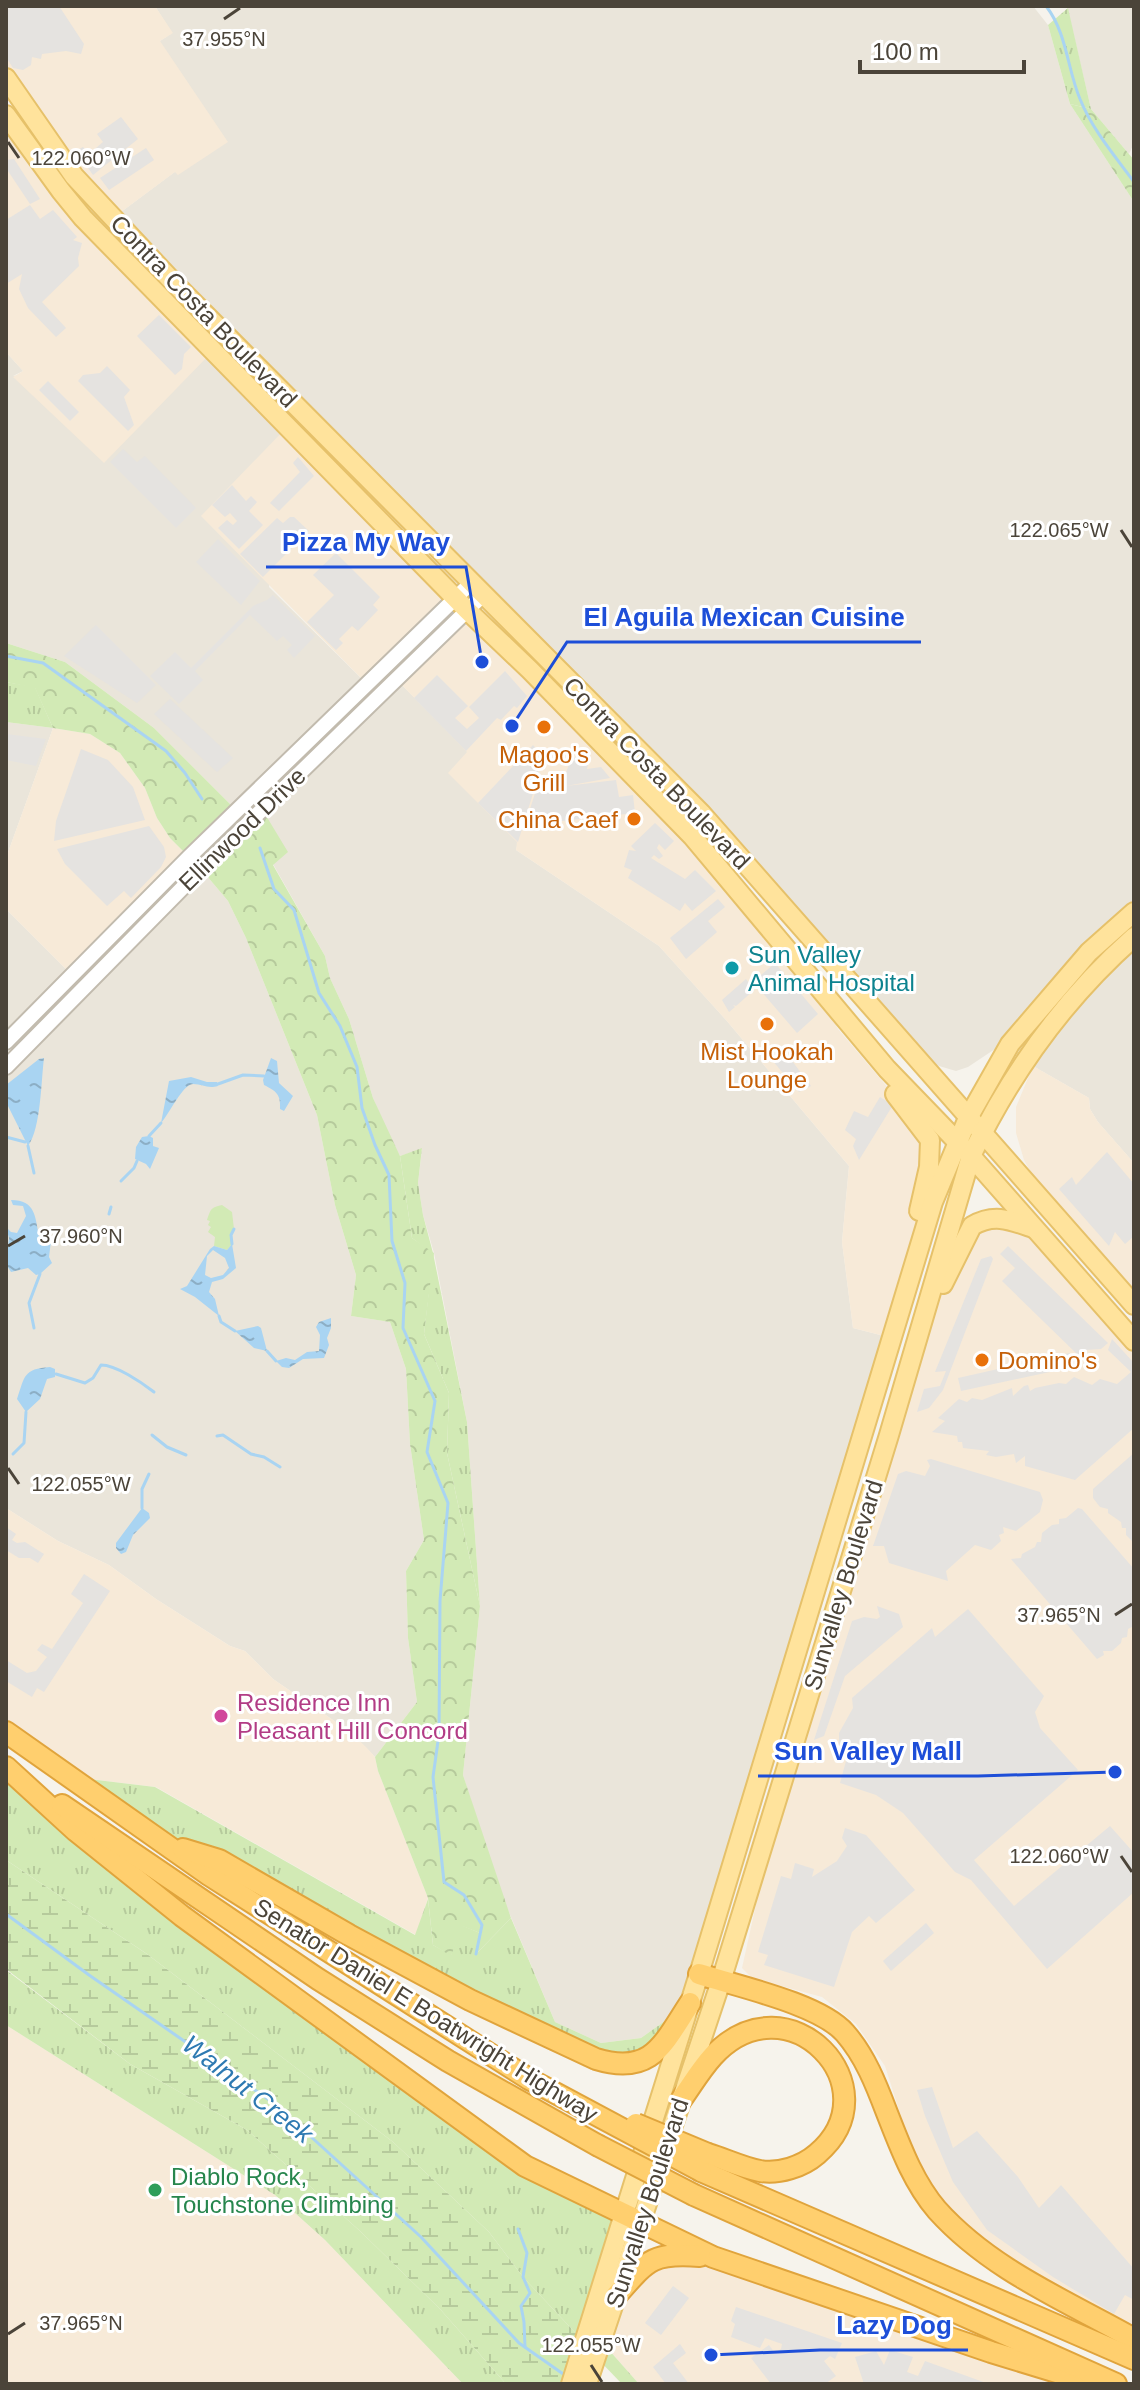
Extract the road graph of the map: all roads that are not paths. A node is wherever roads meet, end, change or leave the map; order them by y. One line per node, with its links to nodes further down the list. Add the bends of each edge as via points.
1 (6, 78): 3 (main road, Contra Costa Boulevard, via 74,176)
2 (6, 115): 4 (main road, Contra Costa Boulevard, via 83,218)
3 (476, 590): 4 (street, Ellinwood Drive); 10 (main road, Contra Costa Boulevard, via 701,813)
4 (461, 604): 7 (main road, Contra Costa Boulevard, via 692,836); 8 (street, Ellinwood Drive, via 189,857); 9 (street, Ellinwood Drive)
5 (1134, 912): 10 (main road, Sunvalley Boulevard, via 1089,952 1010,1044)
6 (1134, 937): 11 (main road, Sunvalley Boulevard, via 1054,1020)
7 (825, 995): 12 (main road, Contra Costa Boulevard); 15 (main road, via 838,1029 929,1136 931,1158 919,1211)
8 (6, 1042)
9 (6, 1067)
10 (968, 1118): 11 (main road, Contra Costa Boulevard); 12 (main road, Sunvalley Boulevard)
11 (982, 1134): 13 (main road, Sunvalley Boulevard); 17 (main road, Contra Costa Boulevard)
12 (956, 1142): 13 (main road, Contra Costa Boulevard); 15 (main road, Sunvalley Boulevard)
13 (971, 1156): 14 (main road, Contra Costa Boulevard); 19 (main road, Sunvalley Boulevard)
14 (1036, 1229): 16 (main road, Contra Costa Boulevard); 19 (main road, via 997,1217 972,1226)
15 (922, 1238): 20 (main road, Sunvalley Boulevard)
16 (1076, 1274): 18 (main road, via 1095,1284 1125,1313); 21 (main road, Contra Costa Boulevard)
17 (1134, 1305)
18 (1134, 1311)
19 (920, 1329): 22 (main road, Sunvalley Boulevard)
20 (892, 1338): 22 (main road, via 902,1356 885,1420); 26 (main road, Sunvalley Boulevard)
21 (1134, 1341)
22 (891, 1429): 27 (main road, Sunvalley Boulevard)
23 (6, 1732): 25 (highway, Senator Daniel E Boatwright Highway)
24 (6, 1767): 31 (highway, via 76,1831 273,1984 525,2166); 40 (highway, Senator Daniel E Boatwright Highway, bridge, via 318,1979 597,2145 694,2195)
25 (167, 1844): 28 (highway, via 219,1860 470,2000 618,2066 646,2059 659,2048); 30 (highway, Senator Daniel E Boatwright Highway, bridge, via 529,2079)
26 (699, 1974): 27 (highway); 28 (main road, Sunvalley Boulevard)
27 (721, 1981): 29 (main road, Sunvalley Boulevard); 35 (highway, via 801,2006 843,2031 876,2082 916,2179 960,2235 1002,2267)
28 (690, 2003): 31 (main road, Sunvalley Boulevard)
29 (681, 2100): 30 (highway, via 713,2056 743,2033 764,2027 810,2038 839,2074 844,2093 838,2127 808,2162 761,2171); 31 (main road, Sunvalley Boulevard)
30 (705, 2162): 36 (highway, Senator Daniel E Boatwright Highway)
31 (632, 2220): 32 (highway); 33 (main road, Sunvalley Boulevard); 34 (main road, Sunvalley Boulevard)
32 (713, 2257): 33 (highway, via 660,2256 646,2263); 39 (highway)
33 (616, 2296): 34 (main road, Sunvalley Boulevard)
34 (598, 2324): 37 (main road); 38 (main road)
35 (1134, 2339)
36 (1134, 2359)
37 (571, 2384)
38 (587, 2384)
39 (1096, 2384)
40 (1116, 2384)

